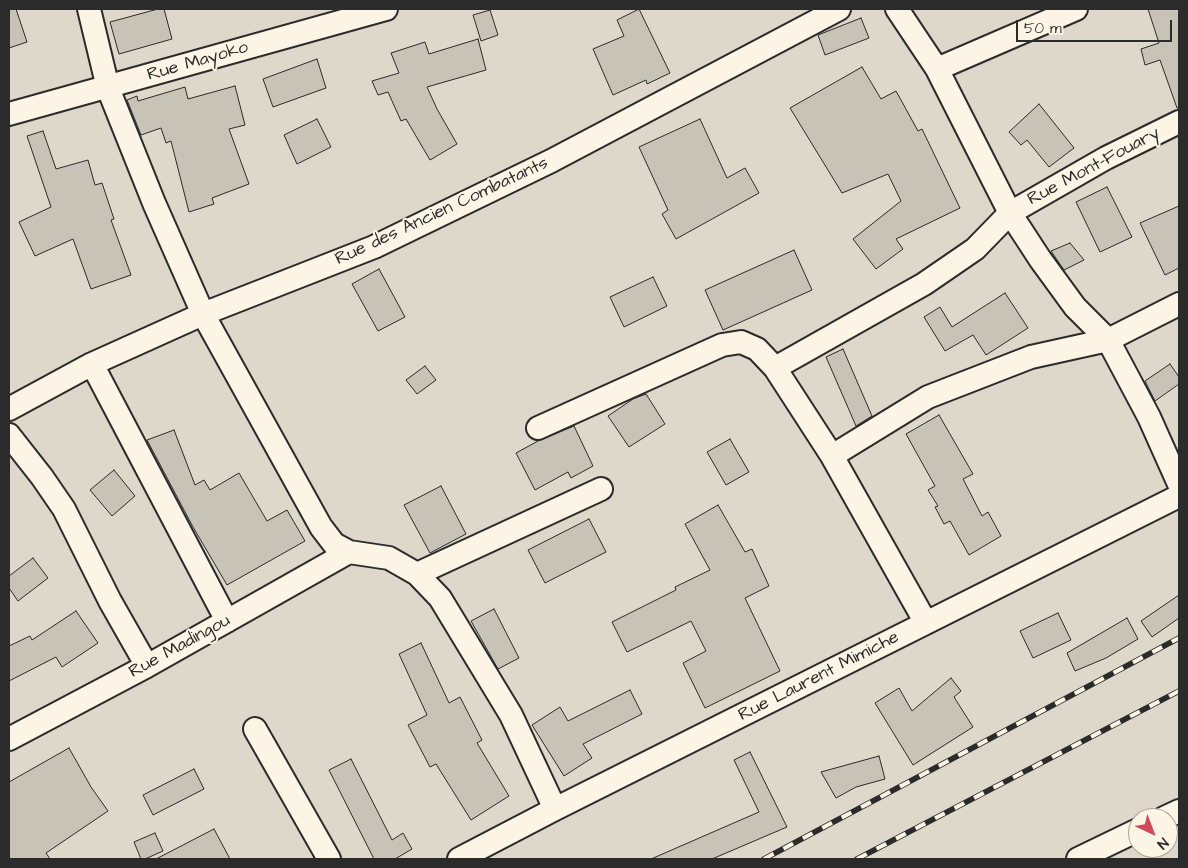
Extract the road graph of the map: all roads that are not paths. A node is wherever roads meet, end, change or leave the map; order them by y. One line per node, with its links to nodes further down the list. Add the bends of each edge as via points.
1 (89, 9): 7 (street)
2 (386, 9): 7 (street, Rue Mayoko)
3 (839, 9): 12 (street, Rue des Ancien Combatants, via 551,161 383,243)
4 (897, 9): 6 (street)
5 (1076, 9): 6 (street)
6 (937, 68): 10 (street)
7 (108, 88): 8 (street, Rue Mayoko); 12 (street)
8 (9, 114)
9 (1179, 122): 10 (street, Rue Mont-Fouary, via 1106,158)
10 (1010, 213): 13 (street, via 1075,307); 15 (street, Rue Mont-Fouary, via 975,249 924,284)
11 (1179, 304): 13 (street)
12 (203, 314): 14 (street, Rue des Ancien Combatants); 23 (street, via 321,527 334,544)
13 (1108, 340): 19 (street, via 1032,357 928,397); 20 (street, via 1149,417)
14 (92, 364): 16 (street, Rue des Ancien Combatants); 25 (street)
15 (775, 368): 17 (street, via 757,349 741,342 722,345); 19 (street)
16 (9, 409)
17 (538, 428)
18 (9, 435): 27 (street, via 64,509 110,602)
19 (832, 456): 26 (street)
20 (1179, 484)
21 (601, 489): 24 (street)
22 (1179, 496): 26 (street, Rue Laurent Mimiche)
23 (349, 552): 24 (street, via 389,558); 25 (street, Rue Madingou)
24 (418, 574): 30 (street, via 440,598 511,715)
25 (227, 621): 27 (street, Rue Madingou)
26 (926, 623): 30 (street, Rue Laurent Mimiche)
27 (147, 666): 29 (street, Rue Madingou)
28 (254, 730): 32 (street)
29 (9, 738)
30 (555, 808): 33 (street, Rue Laurent Mimiche)
31 (1128, 835): 34 (street)
32 (329, 859)
33 (459, 859)
34 (1078, 859)

